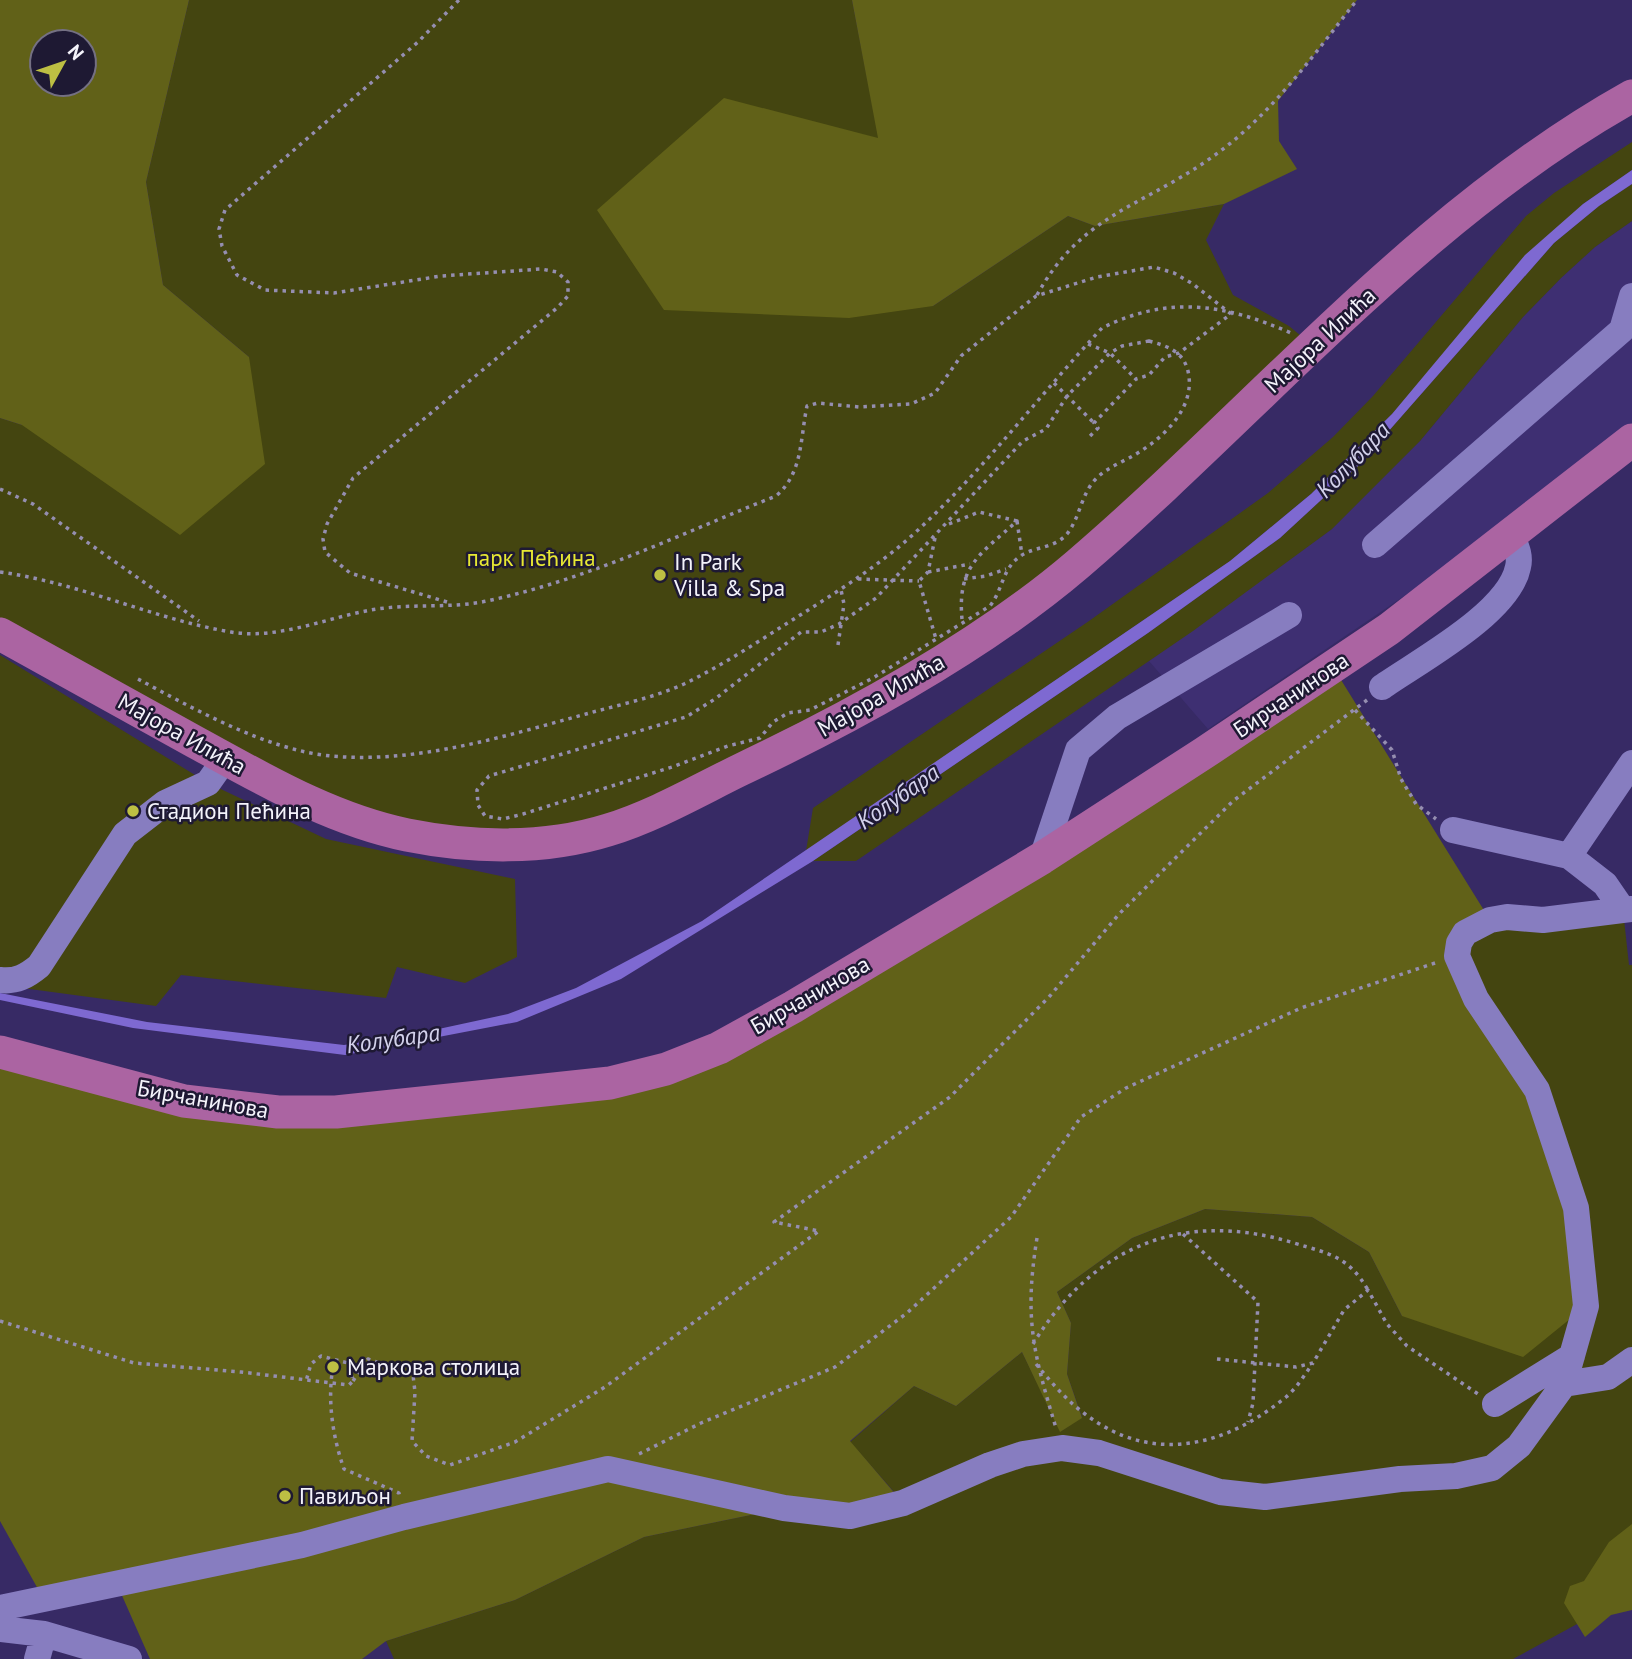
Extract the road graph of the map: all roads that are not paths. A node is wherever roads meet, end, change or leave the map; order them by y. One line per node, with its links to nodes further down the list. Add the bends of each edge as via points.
1 (1632, 96): 9 (main road, Мајора Илића, via 1565,136 1488,193 1312,345 1076,566 990,632 797,743 634,821 551,842 500,845 440,840 341,816)
2 (1632, 296): 5 (street, via 1622,330)
3 (1632, 440): 4 (main road, Бирчанинова)
4 (1512, 536): 8 (street, Бирчанинова, via 1518,549 1518,568 1495,604 1473,627); 13 (main road, Бирчанинова, via 1389,629)
5 (1375, 545)
6 (1289, 615): 13 (street, via 1117,717 1077,750)
7 (0, 634): 9 (main road, Мајора Илића)
8 (1382, 687)
9 (225, 759): 15 (street, via 208,783 165,803 125,834 38,966 12,981)
10 (1632, 763): 12 (street)
11 (1453, 830): 12 (street)
12 (1569, 856): 14 (street)
13 (1042, 858): 16 (main road, Бирчанинова, via 719,1048 666,1069 610,1083 336,1112 278,1112 184,1101)
14 (1628, 909): 17 (street, via 1490,920 1465,933 1457,956 1476,999 1537,1090 1576,1208 1586,1306)
15 (0, 980)
16 (0, 1052)
17 (1572, 1356): 19 (street); 20 (street)
18 (1632, 1360): 19 (street, via 1608,1377)
19 (1564, 1384): 21 (street, via 1519,1447 1492,1468 1456,1476 1265,1497 1220,1492 1110,1456 1062,1448 1012,1457 903,1503 850,1516 784,1508 608,1469 302,1545)
20 (1495, 1404)
21 (0, 1608)
22 (0, 1629): 23 (street)
23 (40, 1646): 24 (street)
24 (130, 1659)

